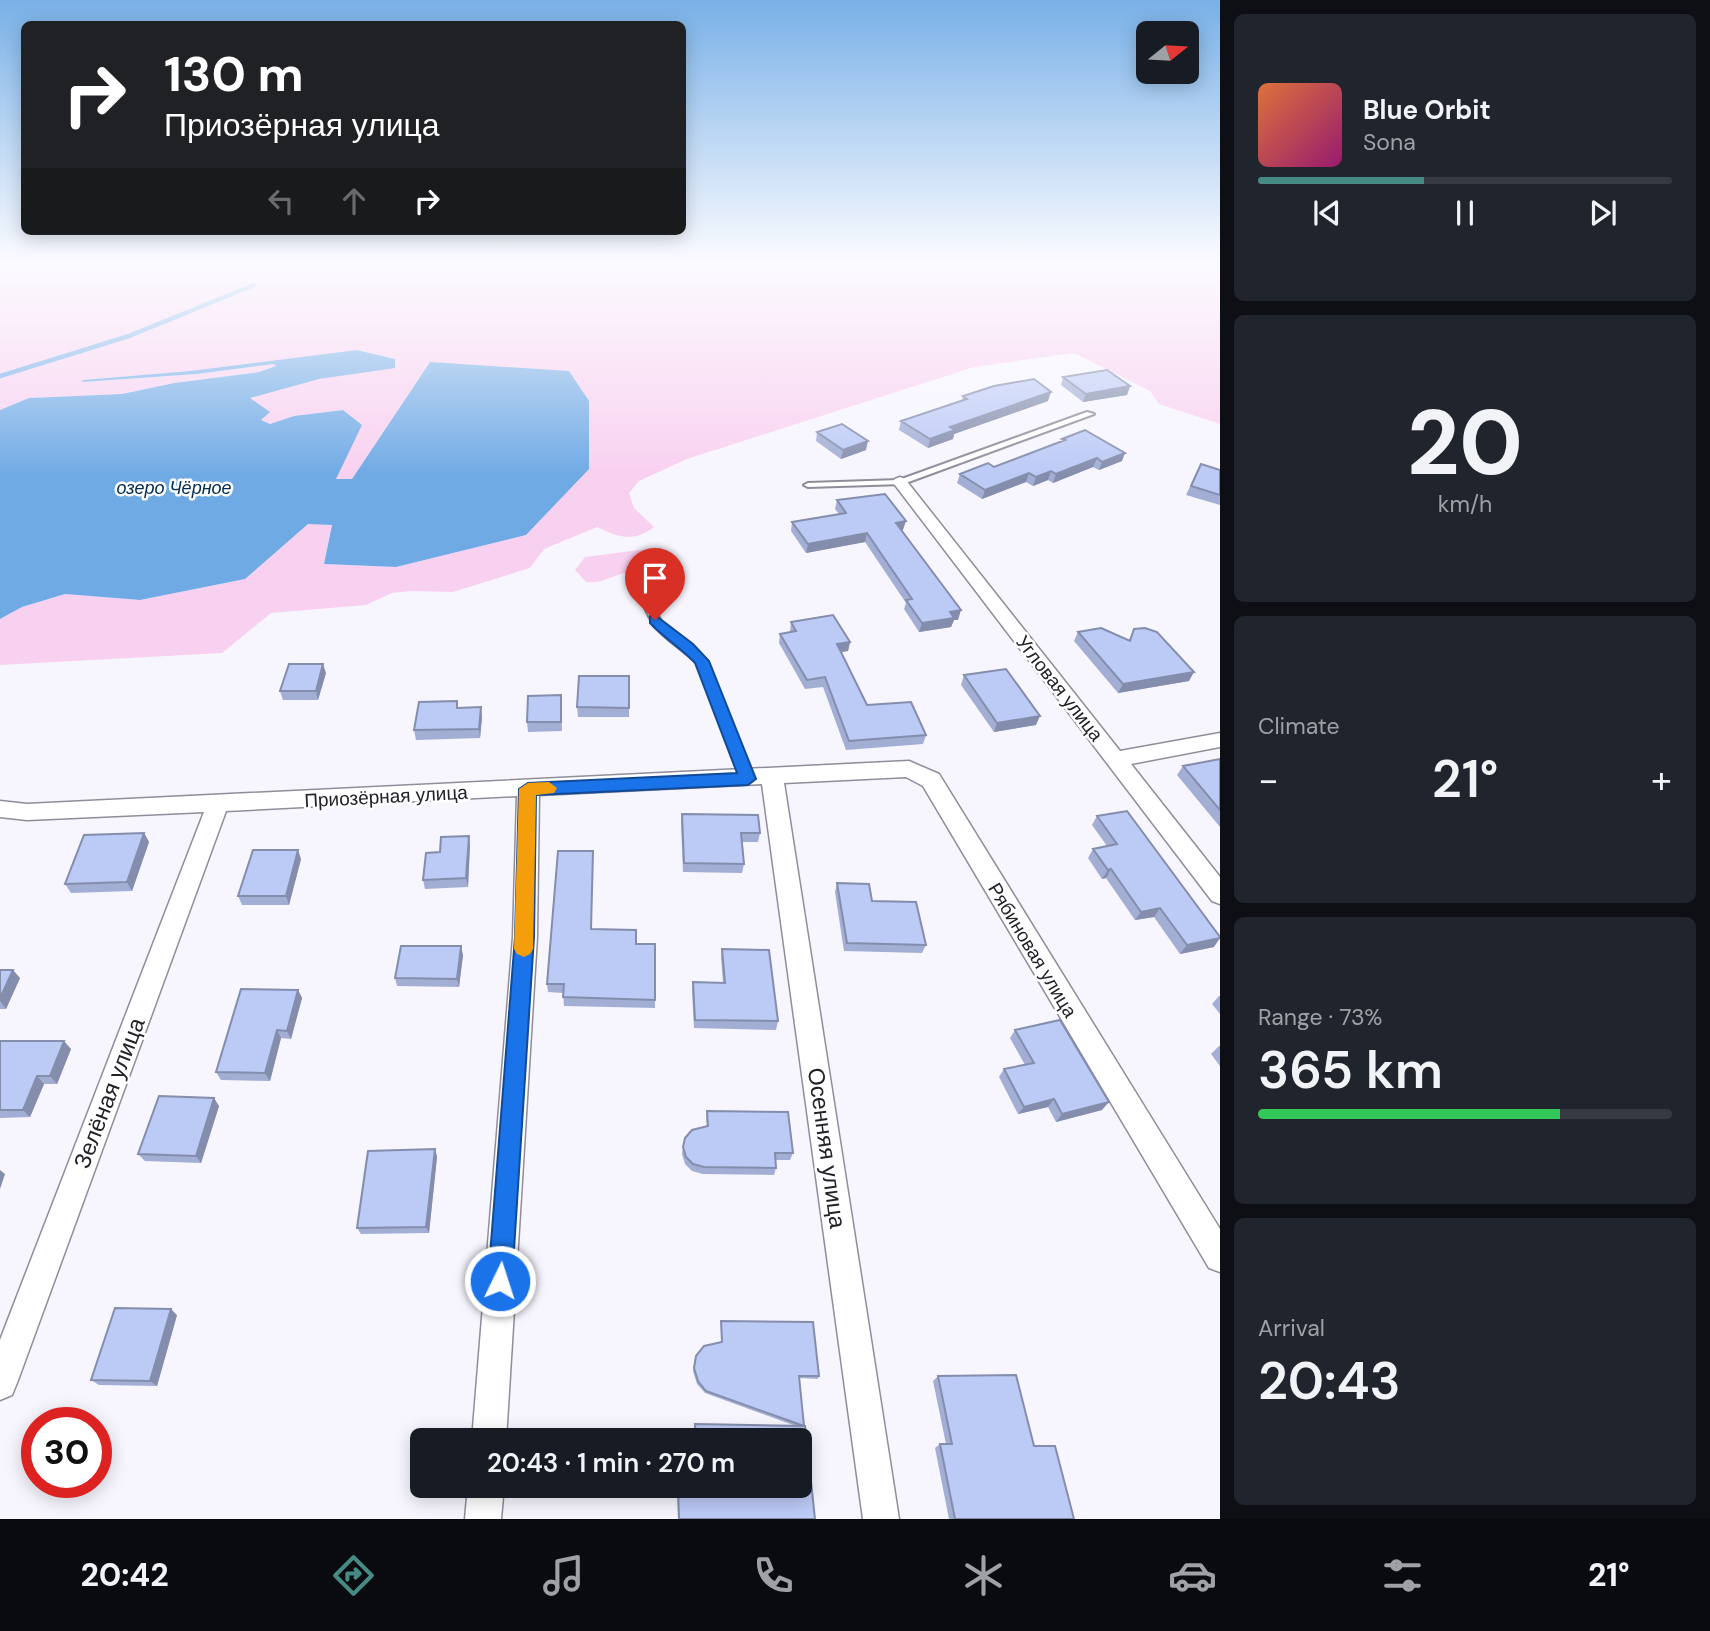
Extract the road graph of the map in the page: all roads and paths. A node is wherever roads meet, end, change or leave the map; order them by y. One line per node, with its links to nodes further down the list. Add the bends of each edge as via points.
1 (1090, 414): 2 (lane)
2 (900, 482): 3 (lane); 6 (street, Угловая улица)
3 (808, 485)
4 (652, 591): 7 (lane, via 649,607 655,620 702,661)
5 (1220, 740): 6 (street)
6 (1116, 759): 11 (street, Угловая улица)
7 (760, 778): 8 (street, Приозёрная улица); 12 (street, Рябиновая улица, via 909,769 931,780); 17 (street, Осенняя улица)
8 (528, 789): 9 (street, Приозёрная улица); 14 (street, via 525,937)
9 (218, 803): 10 (street, Приозёрная улица, via 27,812); 13 (street, Зелёная улица)
10 (0, 809)
11 (1220, 894)
12 (1220, 1257)
13 (0, 1384)
14 (490, 1428)
15 (485, 1498): 16 (street)
16 (483, 1519)
17 (881, 1519)

